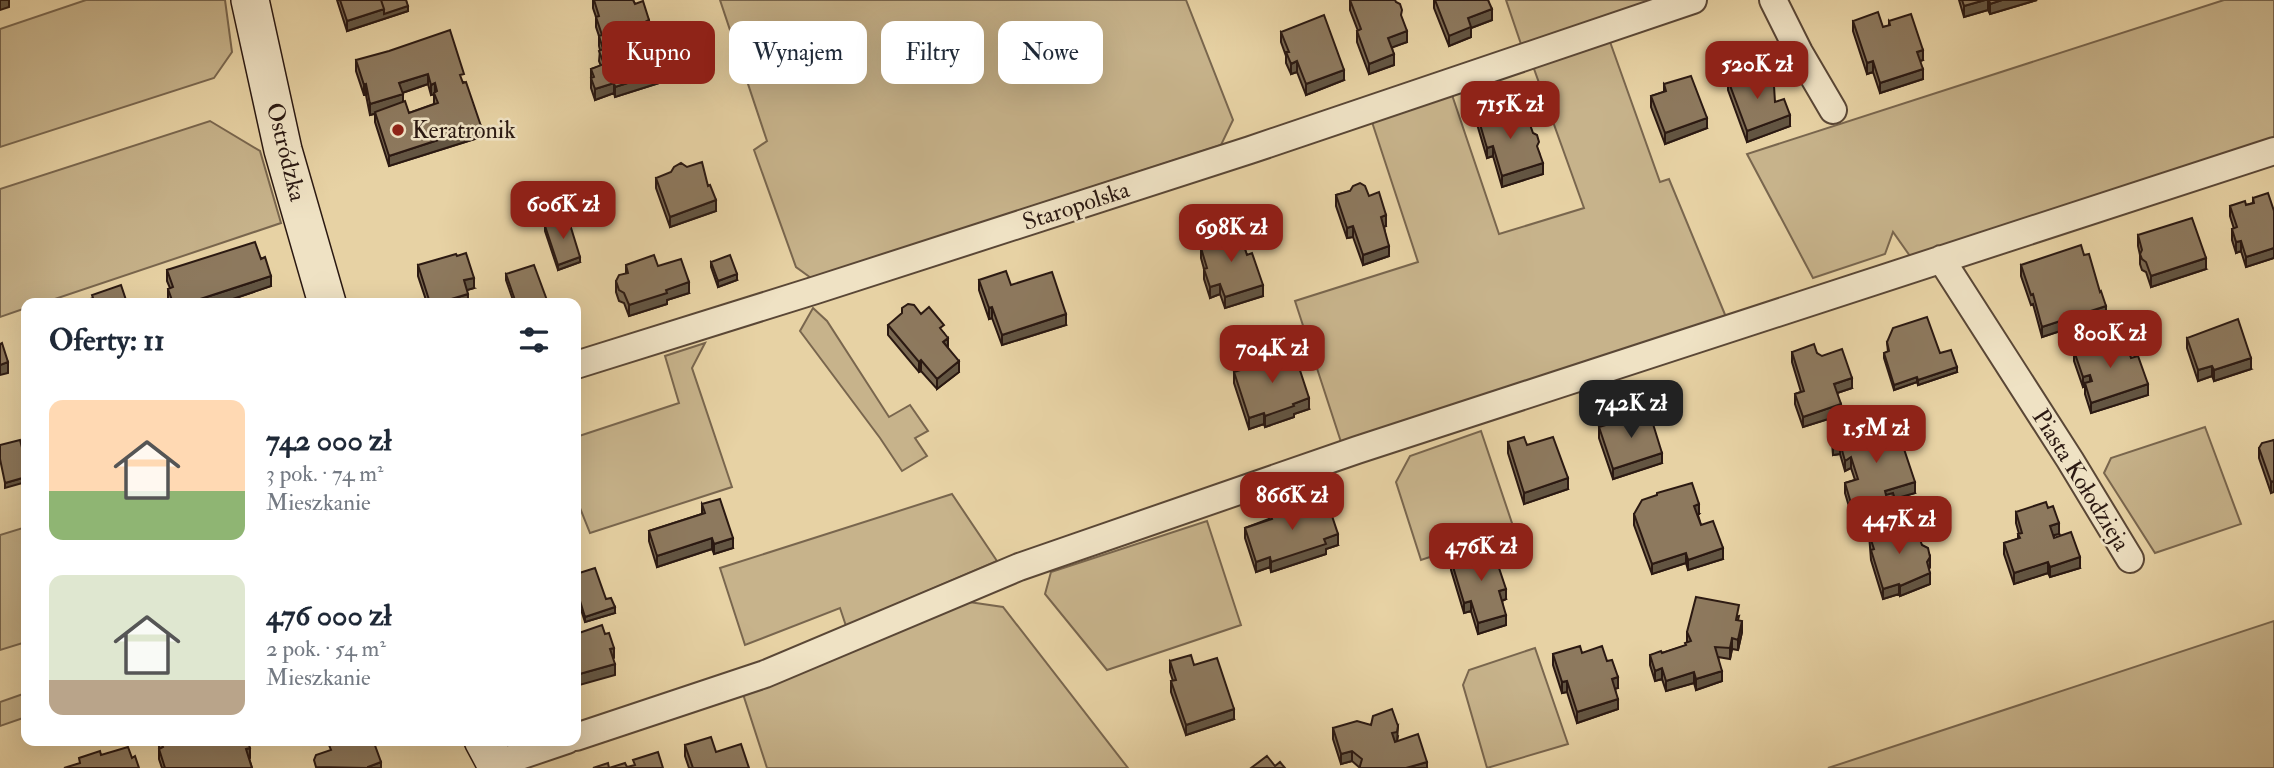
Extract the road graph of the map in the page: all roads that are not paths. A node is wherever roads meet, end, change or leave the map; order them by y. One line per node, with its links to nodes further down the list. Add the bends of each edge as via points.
1 (250, 0): 7 (street, Ostródzka, via 283,150)
2 (1693, 0): 8 (street, Staropolska, via 1250,150)
3 (1773, 0): 4 (street)
4 (1833, 110)
5 (2274, 151): 6 (street)
6 (1941, 259): 9 (street, Piasta Kołodzieja); 10 (street, via 1357,450 1018,567 765,674)
7 (326, 298)
8 (581, 363)
9 (2130, 559)
10 (581, 735)
11 (541, 746): 12 (street)
12 (492, 757)

